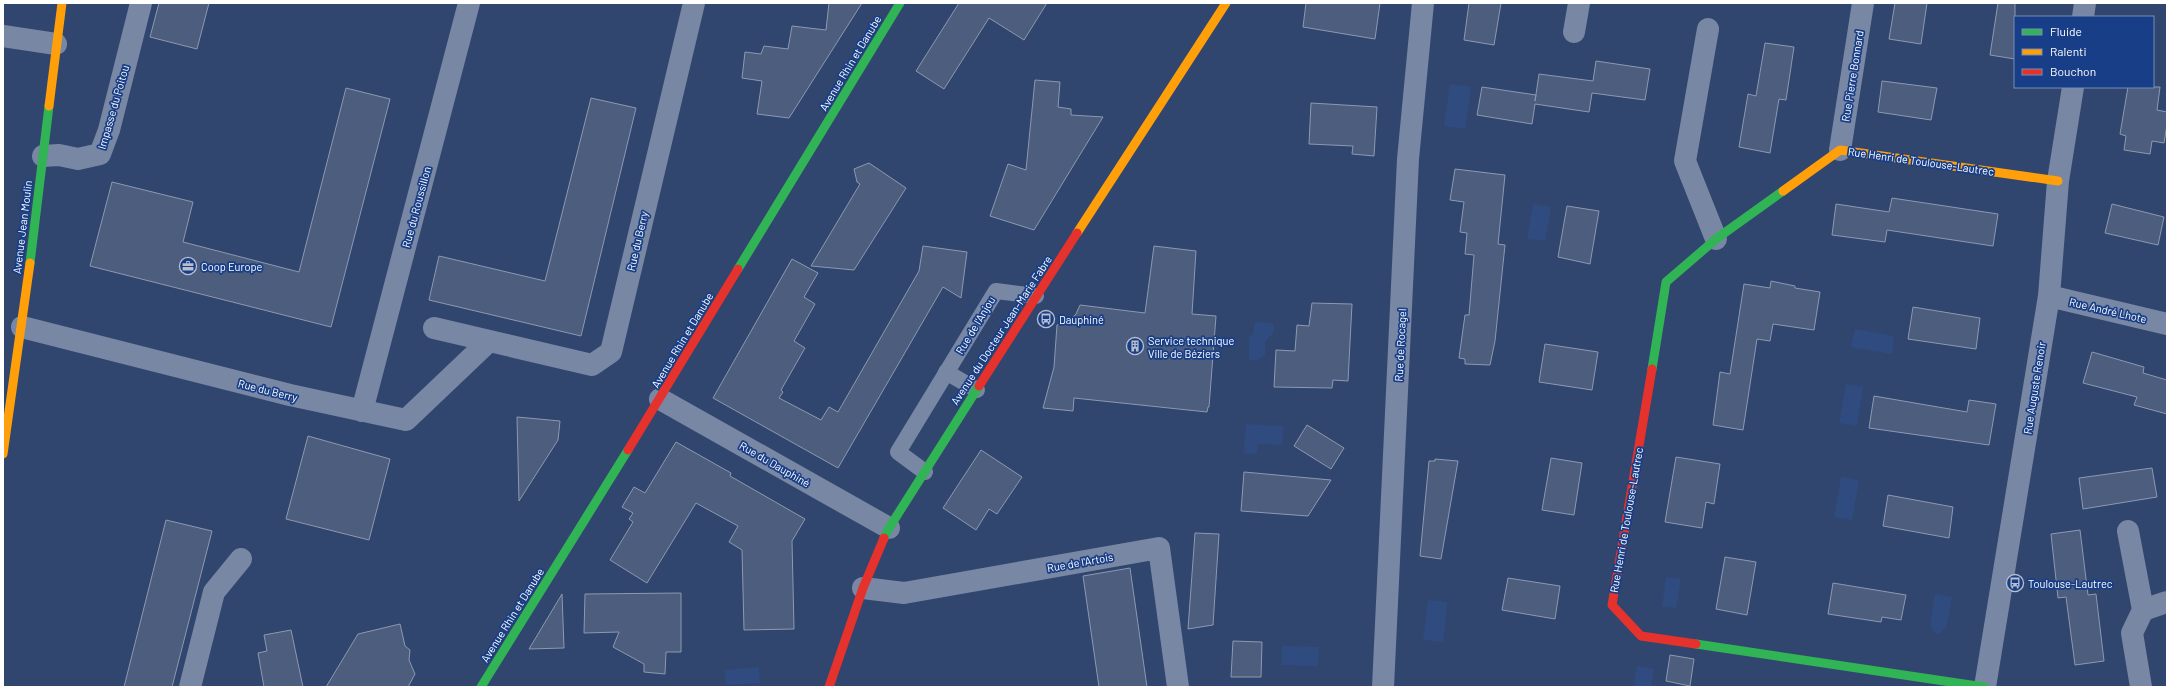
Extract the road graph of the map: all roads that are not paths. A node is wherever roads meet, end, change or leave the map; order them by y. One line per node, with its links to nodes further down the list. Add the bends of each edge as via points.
1 (62, 3): 15 (street, Avenue Jean Moulin)
2 (141, 3): 18 (street, Impasse du Poitou, via 109,130 100,154 78,159 58,155)
3 (469, 3): 30 (street, Rue du Roussillon)
4 (694, 3): 26 (street, Rue du Berry, via 611,352 592,365)
5 (900, 3): 29 (street, Avenue Rhin et Danube)
6 (1226, 3): 21 (street, Avenue du Docteur Jean-Marie Fabre)
7 (1423, 3): 43 (street, Rue de Rocagel, via 1408,159)
8 (1578, 3): 13 (street)
9 (1863, 3): 17 (street, Rue Pierre Bonnard)
10 (2085, 3): 11 (street)
11 (2083, 16)
12 (1708, 29): 20 (street, via 1685,161)
13 (1574, 32)
14 (3, 36): 15 (street)
15 (56, 44): 18 (street, Avenue Jean Moulin)
16 (2072, 88): 19 (street, Rue Auguste Renoir)
17 (1840, 150): 19 (street, Rue Henri de Toulouse-Lautrec); 20 (street, Rue Henri de Toulouse-Lautrec)
18 (43, 156): 24 (street, Avenue Jean Moulin)
19 (2058, 181): 22 (street, Rue Auguste Renoir)
20 (1716, 239): 44 (street, Rue Henri de Toulouse-Lautrec, via 1666,282 1612,605 1641,636)
21 (1036, 296): 27 (lane, Rue de l'Anjou, via 996,291); 28 (street, Avenue du Docteur Jean-Marie Fabre)
22 (2049, 296): 23 (street, Rue André Lhote); 44 (street, Rue Auguste Renoir)
23 (2167, 324)
24 (22, 327): 30 (street, Rue du Berry); 31 (street, Avenue Jean Moulin)
25 (434, 328): 26 (street, Rue du Berry)
26 (488, 342): 30 (street, Rue du Berry, via 406,420)
27 (946, 372): 28 (lane); 32 (lane, Rue de l'Anjou, via 898,452)
28 (976, 390): 32 (street, Avenue du Docteur Jean-Marie Fabre)
29 (660, 399): 33 (street, Rue du Dauphiné); 40 (street, Avenue Rhin et Danube)
30 (362, 411)
31 (3, 454)
32 (925, 472): 33 (street, Avenue du Docteur Jean-Marie Fabre)
33 (889, 528): 36 (street, Avenue du Docteur Jean-Marie Fabre)
34 (2128, 531): 38 (street)
35 (241, 559): 39 (street, via 214,592)
36 (863, 588): 41 (street, Avenue du Docteur Jean-Marie Fabre); 42 (street, Rue de l'Artois, via 904,593 1159,548)
37 (2167, 602): 38 (street)
38 (2143, 610): 45 (street, via 2132,633)
39 (190, 687)
40 (481, 687)
41 (829, 687)
42 (1178, 687)
43 (1383, 687)
44 (1985, 687)
45 (2142, 687)

